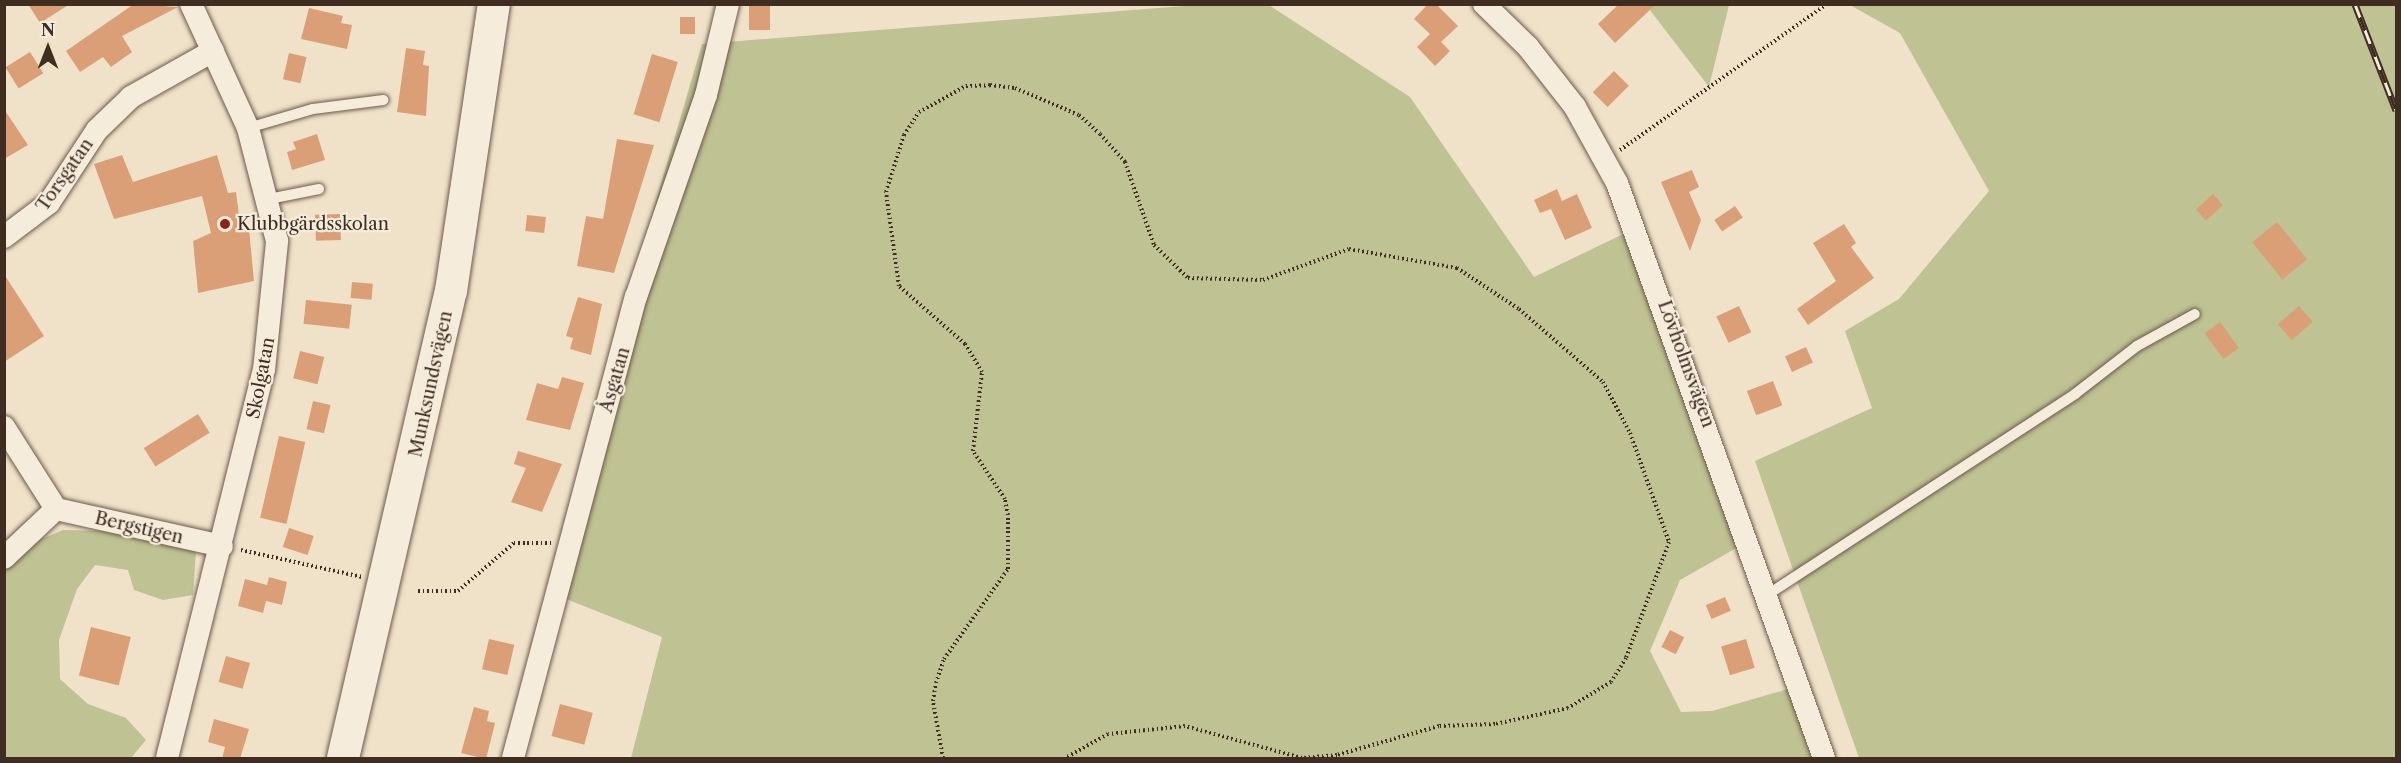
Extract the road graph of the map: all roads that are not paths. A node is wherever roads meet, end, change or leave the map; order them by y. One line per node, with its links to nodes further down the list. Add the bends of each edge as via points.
1 (191, 4): 5 (street, Skolgatan)
2 (494, 4): 18 (street, Munksundsvägen, via 451,291)
3 (728, 4): 19 (street, Åsgatan, via 706,95 636,297)
4 (1484, 4): 16 (street, Lövholmsvägen, via 1569,99 1603,158 1653,274)
5 (213, 51): 7 (street, Skolgatan); 10 (street, Torsgatan, via 131,97 97,130 49,203)
6 (383, 100): 7 (lane, via 313,109)
7 (248, 128): 9 (street, Skolgatan)
8 (319, 189): 9 (lane)
9 (269, 199): 14 (street, Skolgatan, via 277,241 275,292 264,370)
10 (4, 237)
11 (2195, 314): 16 (lane, via 2137,346 2075,394)
12 (4, 427): 13 (street)
13 (56, 509): 14 (street, Bergstigen); 15 (street)
14 (222, 546): 17 (street, Skolgatan)
15 (4, 558)
16 (1767, 595): 20 (street, Lövholmsvägen)
17 (167, 759)
18 (343, 759)
19 (513, 759)
20 (1824, 759)

